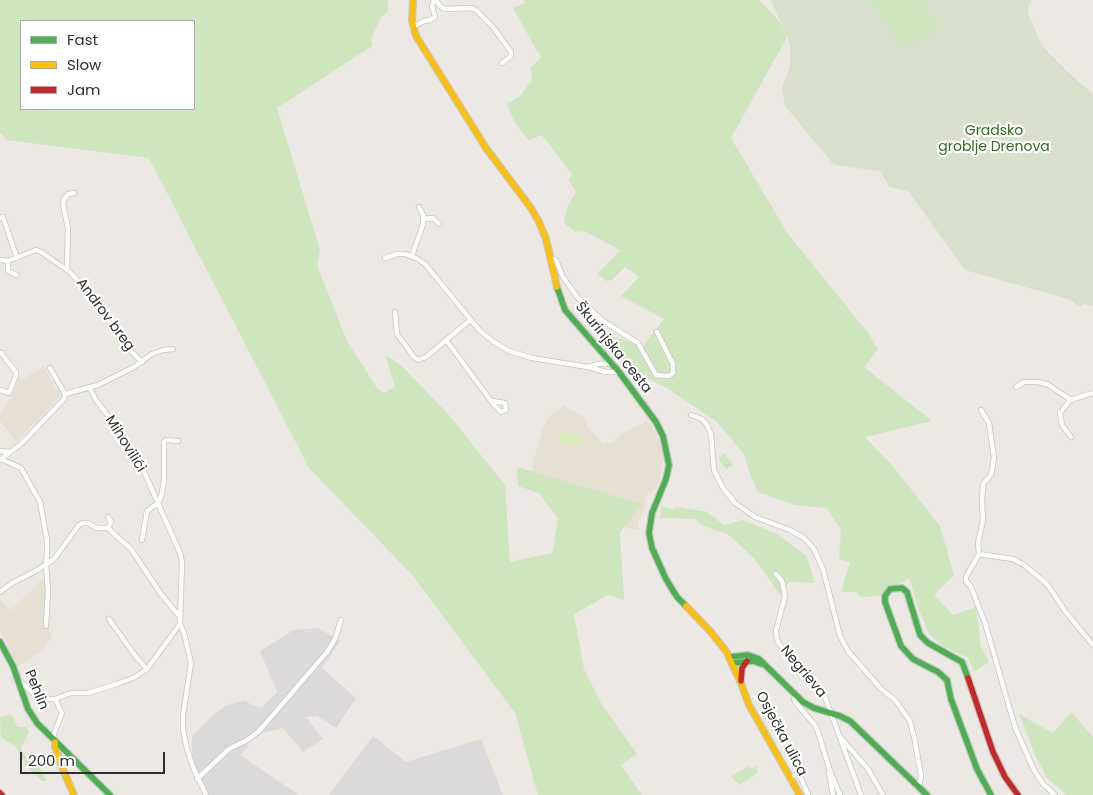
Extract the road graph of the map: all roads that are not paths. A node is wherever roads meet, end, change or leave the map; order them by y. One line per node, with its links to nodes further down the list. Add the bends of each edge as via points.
1 (413, 0): 3 (street)
2 (435, 0): 3 (street, via 432,6 435,16); 4 (street, via 445,9 476,10 511,52 512,56)
3 (412, 27): 13 (street, Škurinjska cesta, via 486,148 531,208 543,230)
4 (502, 63)
5 (74, 193): 16 (street, Androv breg, via 68,194 63,204 68,228)
6 (419, 207): 8 (street)
7 (0, 218): 11 (street, via 3,217)
8 (423, 219): 9 (street, via 433,218); 10 (street)
9 (439, 224)
10 (412, 256): 12 (street, via 397,254); 19 (street, via 431,269)
11 (17, 258): 15 (street, Androv breg); 16 (street, Androv breg, via 36,250)
12 (385, 258)
13 (551, 259): 20 (street, via 556,260 578,298 603,321 638,343 656,375 669,376 673,373 673,364); 23 (street, Škurinjska cesta, via 565,310)
14 (0, 260): 15 (street, Androv breg)
15 (8, 261): 17 (street, via 8,271)
16 (67, 269): 25 (street, Androv breg, via 96,301 122,342)
17 (17, 275)
18 (395, 312): 21 (street, via 397,334 418,360)
19 (470, 320): 21 (street); 28 (street, via 487,337 509,350 532,358)
20 (657, 332)
21 (446, 340): 37 (street)
22 (173, 348): 25 (street, via 158,352)
23 (602, 352): 26 (street, Škurinjska cesta); 27 (street)
24 (1, 353): 33 (street, via 16,375 9,393)
25 (142, 362): 31 (street)
26 (612, 363): 27 (street); 30 (street, Škurinjska cesta)
27 (598, 364): 28 (street)
28 (588, 367): 30 (street)
29 (50, 368): 35 (street)
30 (619, 372): 60 (street, Škurinjska cesta, via 656,422 667,450 666,479 652,513 649,534 654,552 677,597)
31 (89, 387): 35 (street); 45 (street, Mihovilići, via 138,460)
32 (1016, 387): 36 (street, via 1024,382 1038,382)
33 (0, 390)
34 (1093, 393): 36 (street)
35 (65, 394): 43 (street, via 64,399)
36 (1071, 400): 40 (street, via 1060,416)
37 (492, 401)
38 (981, 410): 49 (street, via 989,422 994,458 991,475 983,484 984,520 978,543)
39 (691, 415): 75 (street, via 707,424 714,470 735,503 755,517 804,538 814,549 823,569 838,629 848,651 895,700 910,721 921,776)
40 (1071, 437)
41 (178, 441): 45 (street, Mihovilići, via 164,442 164,478)
42 (0, 451): 43 (street)
43 (12, 452): 44 (street)
44 (1, 460): 50 (street, via 20,468 40,502 47,540)
45 (159, 504): 48 (street, Mihovilići, via 147,511); 53 (street, Mihovilići, via 182,562)
46 (108, 517): 47 (street, via 111,522)
47 (108, 528): 50 (street, via 96,528 88,523 79,525 54,559); 53 (street, via 131,550)
48 (142, 540)
49 (979, 554): 59 (street, via 1013,559 1047,584); 88 (street, via 966,577 985,623 1015,727 1034,770)
50 (46, 564): 52 (street); 57 (street)
51 (776, 574): 69 (street, Negrieva, via 782,581 785,596 776,631 777,640 786,654 822,691)
52 (0, 592)
53 (180, 617): 56 (street, Mihovilići)
54 (109, 619): 64 (street)
55 (341, 620): 74 (street, via 327,652 258,732 229,749)
56 (180, 624): 64 (street); 74 (street, Mihovilići, via 191,663 183,730)
57 (46, 626)
58 (0, 642): 65 (street, Pehlin)
59 (1093, 645)
60 (730, 657): 62 (street, Osječka ulica); 63 (street, via 754,656)
61 (748, 661): 62 (street); 63 (street); 66 (street, via 742,668)
62 (732, 664): 66 (street, Osječka ulica)
63 (764, 664): 67 (street)
64 (147, 669): 68 (street, via 118,684)
65 (19, 683): 68 (street, via 38,698); 71 (street, Pehlin, via 28,709)
66 (741, 683): 76 (street, Osječka ulica, via 748,705)
67 (796, 696): 69 (street, via 810,707); 72 (street, via 795,702 818,732)
68 (55, 699): 71 (street, via 62,713)
69 (831, 713): 70 (street); 75 (street, via 850,721)
70 (839, 736): 83 (street); 84 (street, via 868,769)
71 (54, 741): 77 (street, Pehlin); 78 (street, Pehlin)
72 (829, 768): 81 (street); 82 (street)
73 (793, 776): 76 (street, via 799,773)
74 (197, 779): 79 (street)
75 (916, 786): 85 (street)
76 (802, 792): 80 (street)
77 (74, 795)
78 (110, 795)
79 (206, 795)
80 (808, 795)
81 (833, 795)
82 (840, 795)
83 (861, 795)
84 (883, 795)
85 (927, 795)
86 (991, 795): 87 (street, via 966,740 947,680 913,659 901,646 885,602 890,589 902,588 907,592 920,635 962,662 993,752 1004,776)
87 (1018, 795)
88 (1055, 795)

